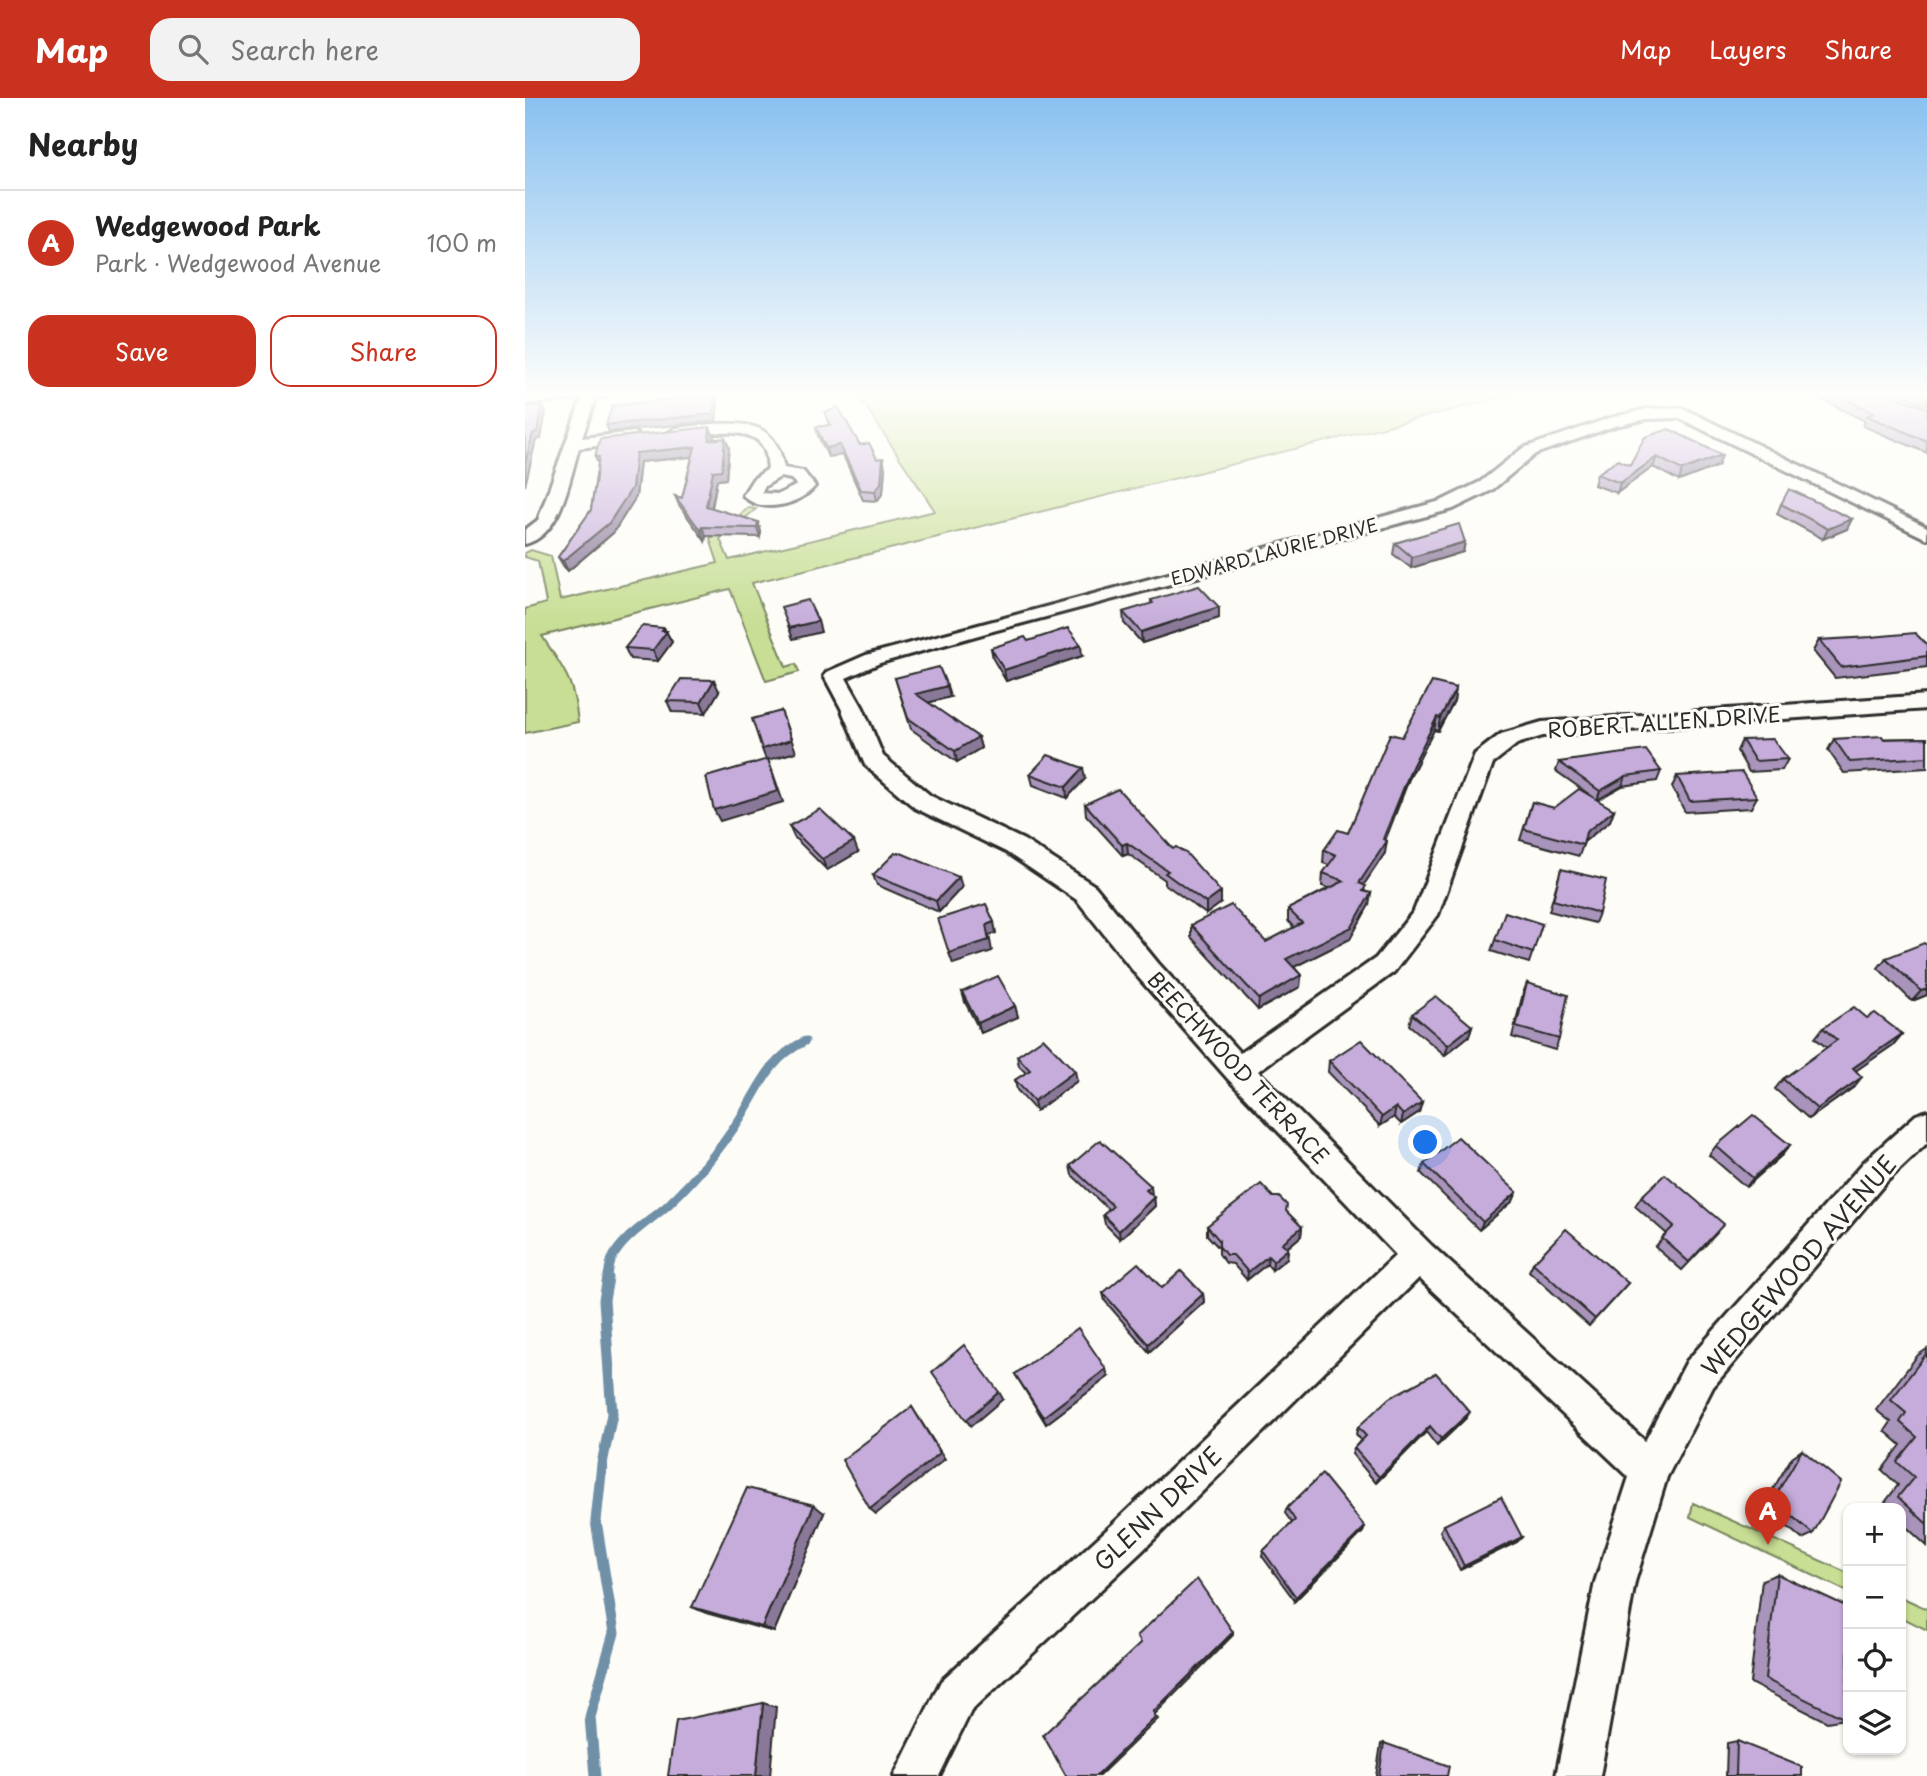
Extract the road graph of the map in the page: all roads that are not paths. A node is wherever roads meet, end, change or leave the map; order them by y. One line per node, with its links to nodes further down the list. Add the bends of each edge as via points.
1 (564, 470): 5 (street, via 546,522)
2 (1503, 470): 6 (street, EDWARD LAURIE DRIVE, via 1486,486 1447,505 873,659)
3 (1799, 470): 4 (street, EDWARD LAURIE DRIVE)
4 (1927, 534)
5 (525, 539)
6 (834, 676): 8 (street, BEECHWOOD TERRACE, via 873,760 923,802 1014,846 1086,893)
7 (1927, 702): 8 (street, ROBERT ALLEN DRIVE, via 1542,729 1509,739 1482,759 1425,915 1385,965)
8 (1238, 1070): 10 (street, BEECHWOOD TERRACE)
9 (1927, 1124): 11 (street, WEDGEWOOD AVENUE, via 1875,1172 1700,1374)
10 (1419, 1256): 11 (street, BEECHWOOD TERRACE); 12 (street, GLENN DRIVE, via 957,1696)
11 (1650, 1471): 13 (street, WEDGEWOOD AVENUE, via 1615,1582)
12 (916, 1776)
13 (1578, 1776)

